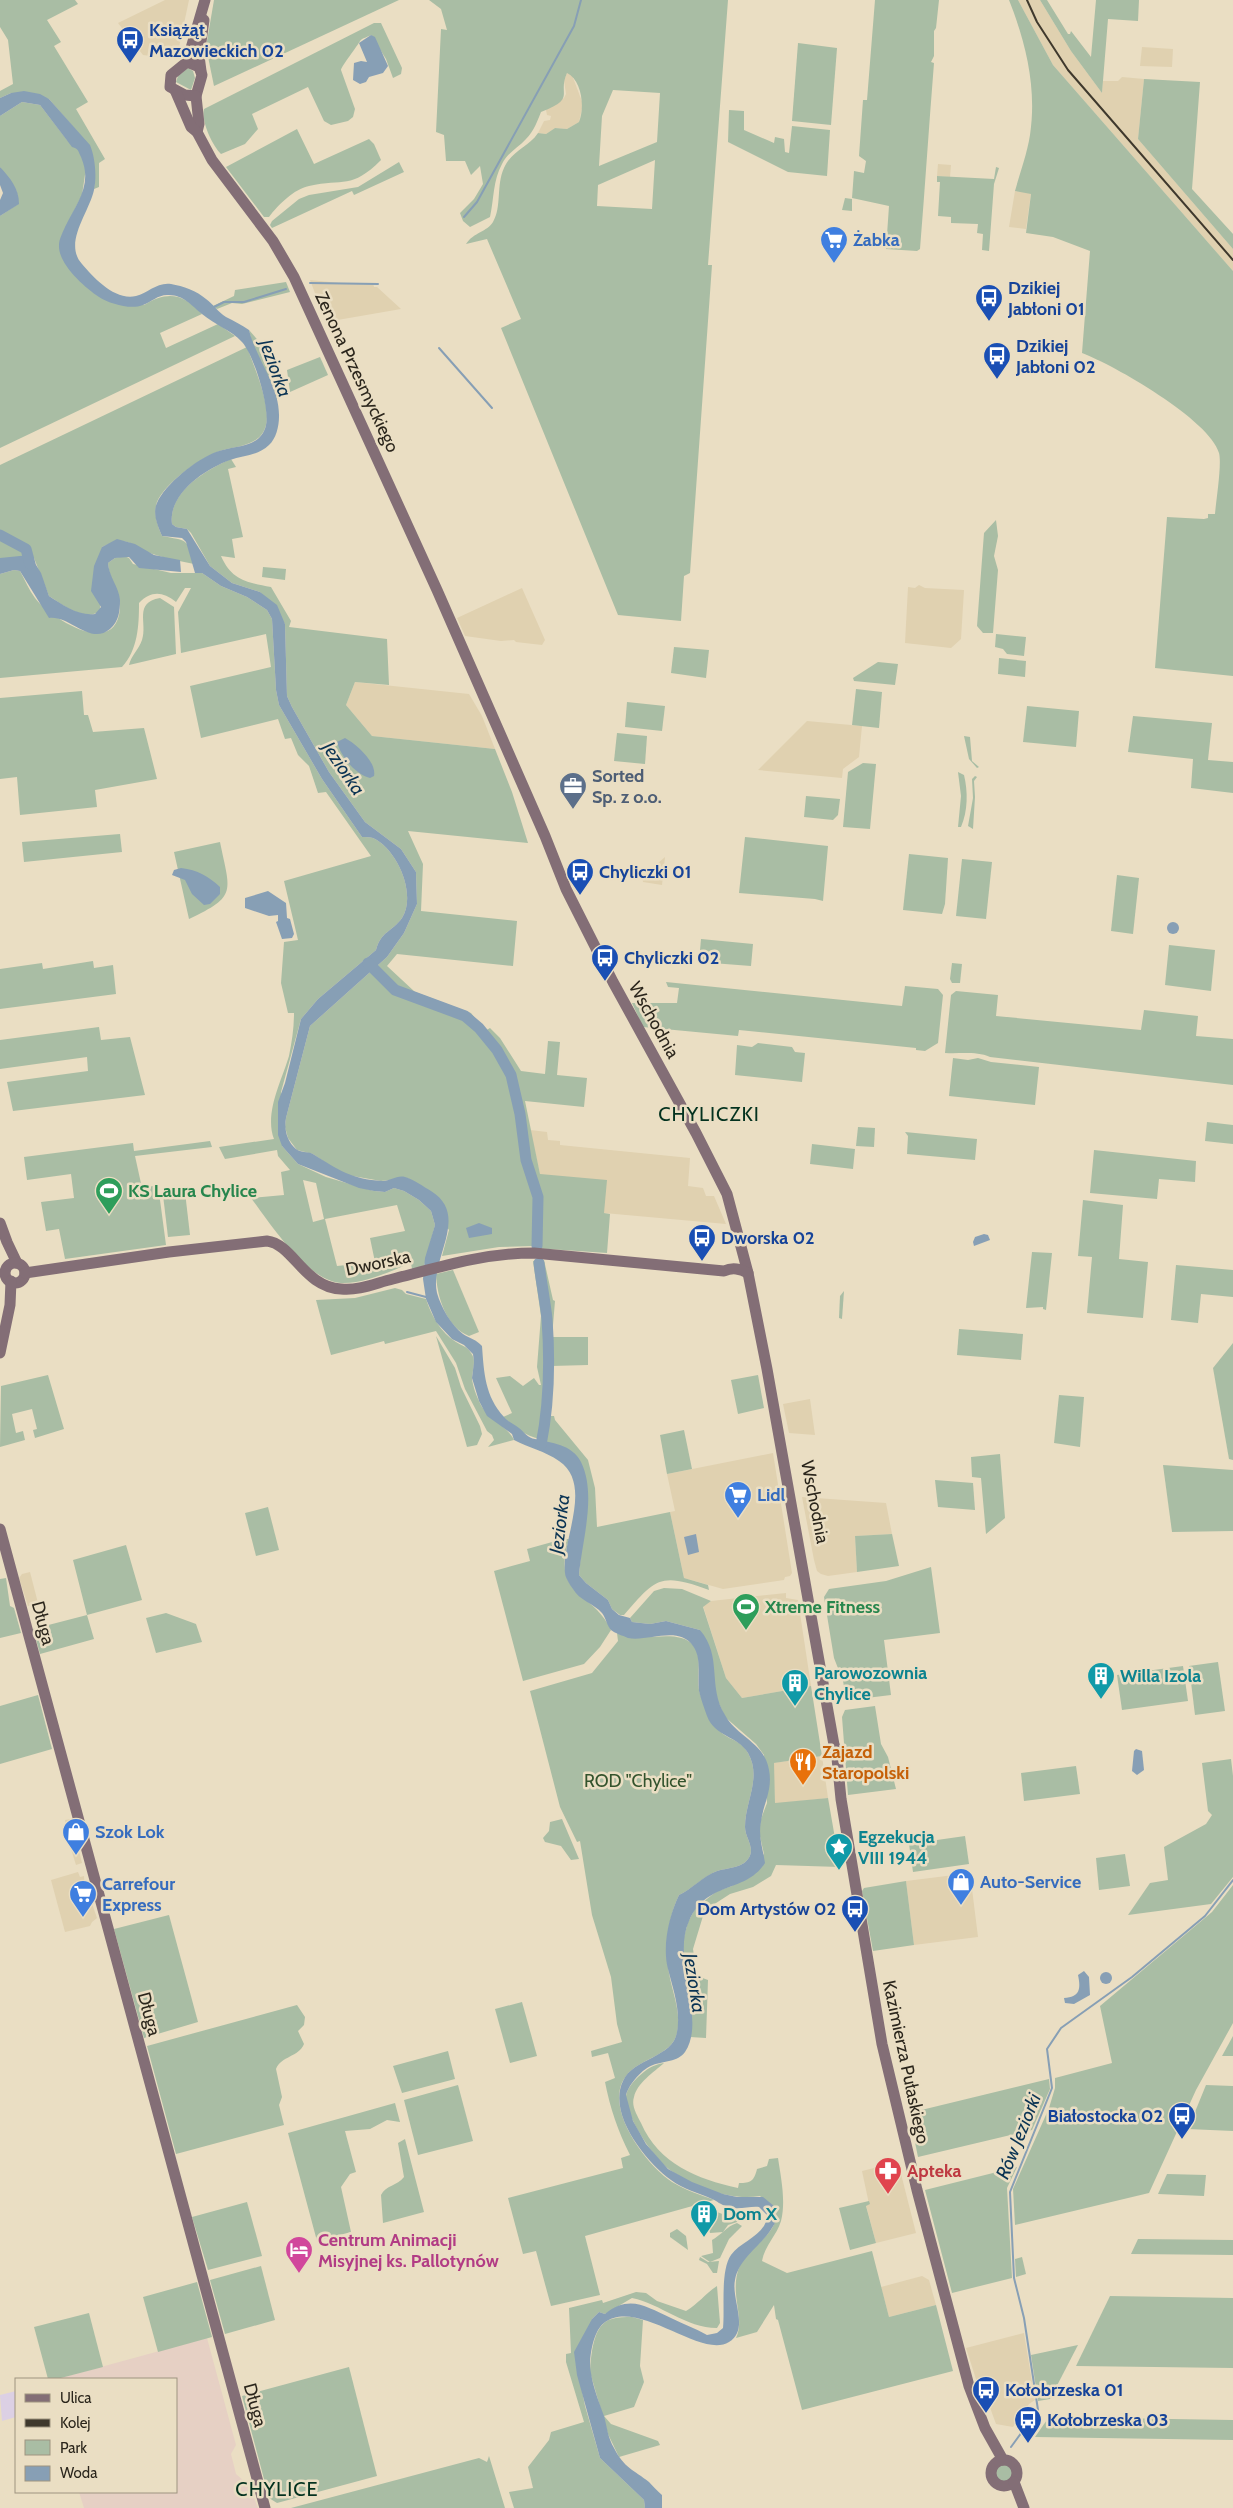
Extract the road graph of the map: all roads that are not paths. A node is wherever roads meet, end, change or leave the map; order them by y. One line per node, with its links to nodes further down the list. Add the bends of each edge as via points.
1 (204, 6): 2 (main road); 3 (main road, via 199,56)
2 (187, 62): 3 (main road); 4 (main road, via 171,75 170,87)
3 (201, 71): 5 (main road, via 202,81)
4 (175, 90): 5 (main road); 6 (main road, Zenona Przesmyckiego, via 191,127)
5 (196, 96): 6 (main road, Zenona Przesmyckiego)
6 (197, 132): 7 (main road, Zenona Przesmyckiego, via 212,160 263,226 290,270)
7 (460, 642): 10 (main road, Wschodnia, via 576,909 727,1194)
8 (0, 1223): 9 (main road)
9 (14, 1264): 11 (main road, via 23,1266); 11 (main road, via 5,1273)
10 (748, 1273): 11 (main road, Dworska, via 741,1277 729,1276 724,1271 534,1253 492,1255 354,1289 330,1288 315,1281 280,1246 267,1241 169,1252); 14 (main road, Wschodnia)
11 (18, 1279): 12 (main road)
12 (0, 1353)
13 (0, 1529): 17 (main road, Długa)
14 (809, 1585): 15 (main road, Kazimierza Pułaskiego, via 873,1995 890,2081 961,2359)
15 (999, 2461): 16 (main road, via 1010,2461 1016,2466 1018,2472); 16 (main road, via 991,2470 993,2480 998,2485)
16 (1010, 2484): 18 (main road)
17 (265, 2508)
18 (1023, 2508)

